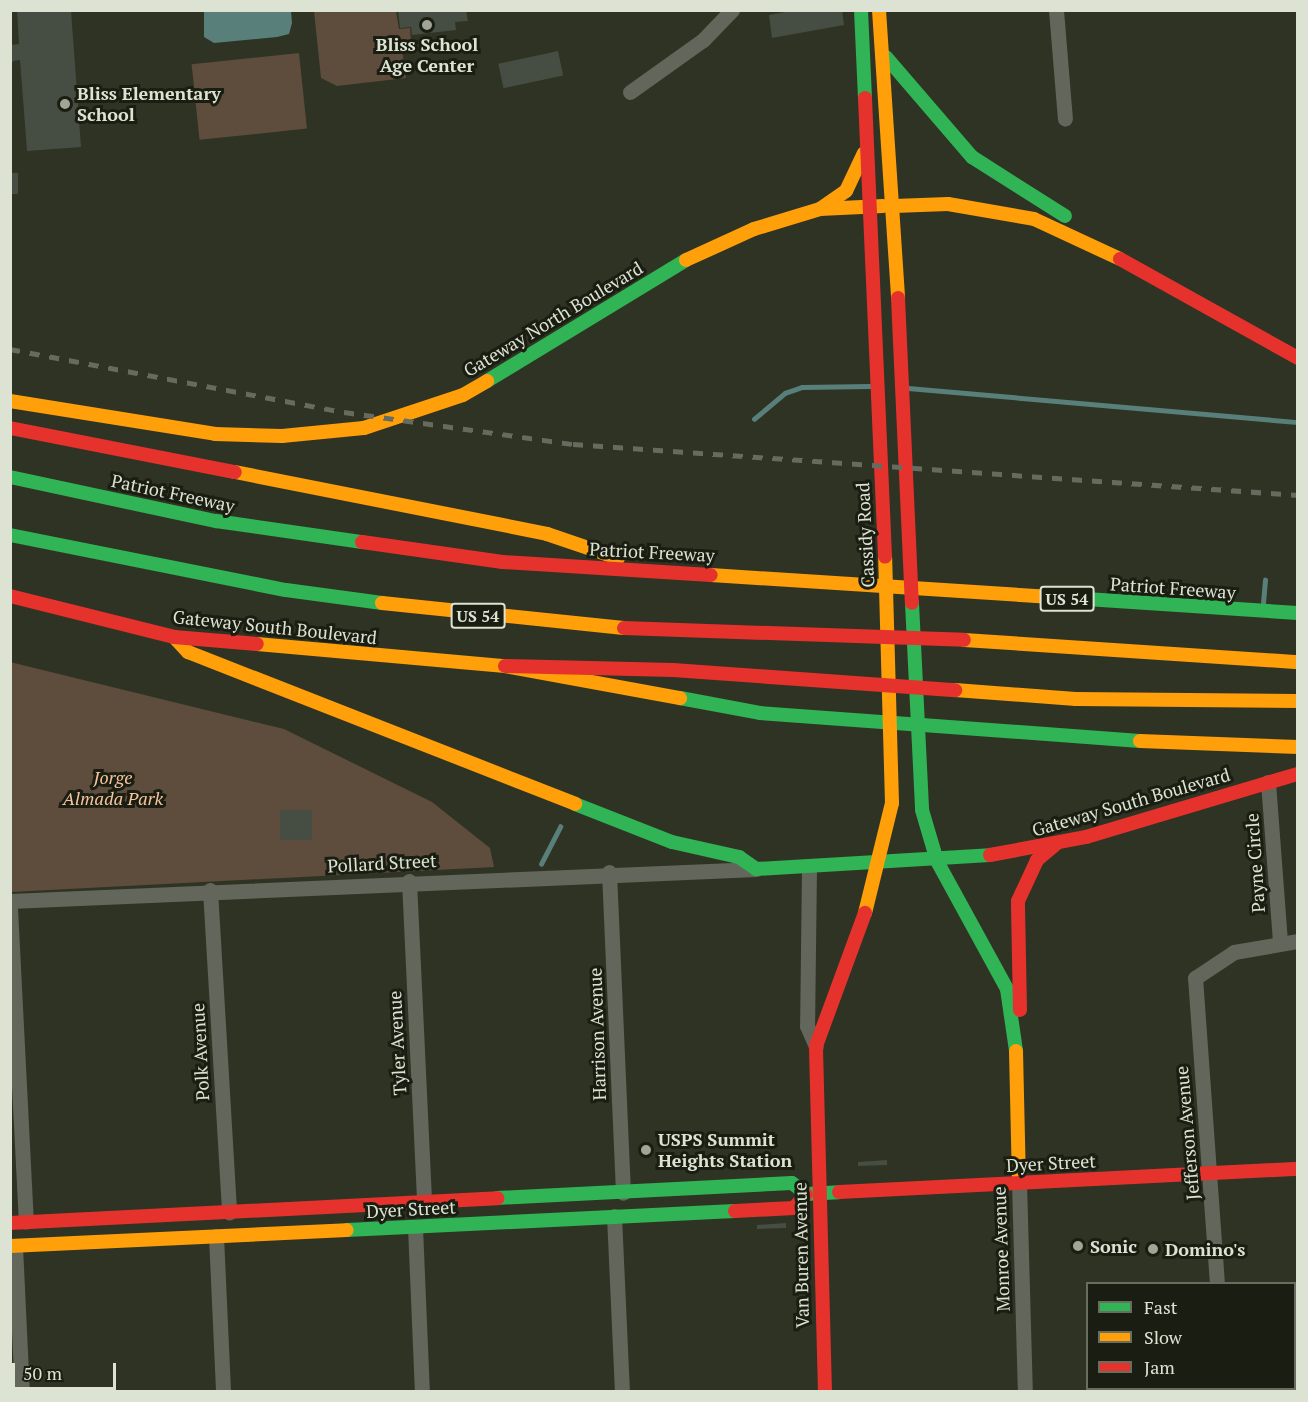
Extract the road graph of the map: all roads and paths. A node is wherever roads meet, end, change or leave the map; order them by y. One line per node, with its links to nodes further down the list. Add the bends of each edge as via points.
1 (732, 10): 6 (street, via 703,40)
2 (861, 10): 8 (main road, Cassidy Road)
3 (879, 10): 5 (main road)
4 (1056, 10): 7 (street)
5 (886, 57): 9 (main road); 12 (main road, via 972,157 1090,232)
6 (630, 92)
7 (1065, 119)
8 (867, 146): 10 (main road, Cassidy Road); 11 (main road, via 846,191)
9 (894, 206): 10 (main road, Gateway North Boulevard); 12 (main road, Gateway North Boulevard, via 948,204 1009,211); 31 (main road, via 917,764)
10 (868, 207): 11 (main road, Gateway North Boulevard); 32 (main road, Cassidy Road, via 894,758)
11 (820, 209): 14 (main road, Gateway North Boulevard, via 717,245 463,395 364,428 282,436 158,427)
12 (1118, 258): 13 (main road)
13 (1298, 358)
14 (10, 402)
15 (10, 428): 20 (main road, via 547,534)
16 (10, 477): 20 (main road, Patriot Freeway / US 54, via 216,521 398,549 503,562)
17 (10, 535): 18 (main road, US 54)
18 (52, 544): 19 (main road); 24 (main road, US 54, via 286,590 502,619 722,636 952,639)
19 (10, 550)
20 (653, 570): 22 (main road, Patriot Freeway / US 54)
21 (10, 596): 23 (main road, Gateway South Boulevard)
22 (1298, 613)
23 (174, 637): 25 (main road, Gateway South Boulevard); 34 (main road, via 188,652 664,839 739,857)
24 (1298, 662)
25 (505, 666): 26 (main road, via 673,670 1076,699); 27 (main road, via 760,714 1214,746)
26 (1298, 701)
27 (1298, 747)
28 (1298, 774): 29 (main road, Gateway South Boulevard)
29 (1268, 782): 30 (main road, Gateway South Boulevard); 41 (street, Payne Circle)
30 (1057, 844): 31 (main road, Gateway South Boulevard); 42 (main road, via 1037,860 1018,901 1022,998)
31 (937, 861): 32 (main road, Gateway South Boulevard); 42 (main road, via 996,960)
32 (880, 865): 33 (main road, Gateway South Boulevard); 43 (main road, Cassidy Road)
33 (809, 868): 34 (main road, Gateway South Boulevard); 43 (street, Van Buren Avenue, via 807,1026)
34 (756, 870): 35 (street, Pollard Street)
35 (609, 872): 36 (street, Pollard Street); 47 (street, Harrison Avenue)
36 (409, 881): 37 (street, Pollard Street); 50 (street, Tyler Avenue)
37 (210, 890): 38 (street, Pollard Street); 51 (street, Polk Avenue)
38 (10, 901)
39 (10, 908): 54 (street)
40 (1298, 941): 41 (street)
41 (1280, 942): 45 (street, Jefferson Avenue, via 1234,952 1195,978 1202,1125)
42 (1016, 1032): 46 (main road, Monroe Avenue)
43 (816, 1046): 48 (main road, Van Buren Avenue)
44 (1298, 1169): 45 (main road, Dyer Street)
45 (1212, 1173): 46 (main road, Dyer Street); 59 (street, Jefferson Avenue)
46 (1019, 1182): 48 (main road, Dyer Street); 65 (street, Monroe Avenue)
47 (623, 1193): 48 (main road, Dyer Street, via 792,1183); 49 (main road, Dyer Street)
48 (813, 1194): 52 (main road, Dyer Street, via 794,1208); 64 (main road, Van Buren Avenue)
49 (531, 1198): 50 (main road, Dyer Street); 55 (main road, via 518,1206 429,1213 420,1216)
50 (424, 1203): 51 (main road, Dyer Street)
51 (229, 1212): 53 (main road, Dyer Street); 57 (main road, via 220,1226 182,1228)
52 (614, 1216): 55 (main road, Dyer Street); 63 (street)
53 (60, 1220): 54 (main road, Dyer Street); 58 (main road, via 55,1231 14,1233)
54 (18, 1222)
55 (415, 1227): 56 (main road, Dyer Street); 62 (street)
56 (216, 1236): 57 (main road, Dyer Street); 61 (street)
57 (163, 1238): 58 (main road, Dyer Street)
58 (13, 1246): 60 (street)
59 (1217, 1282)
60 (22, 1392)
61 (223, 1392)
62 (423, 1392)
63 (622, 1392)
64 (825, 1392)
65 (1025, 1392)

